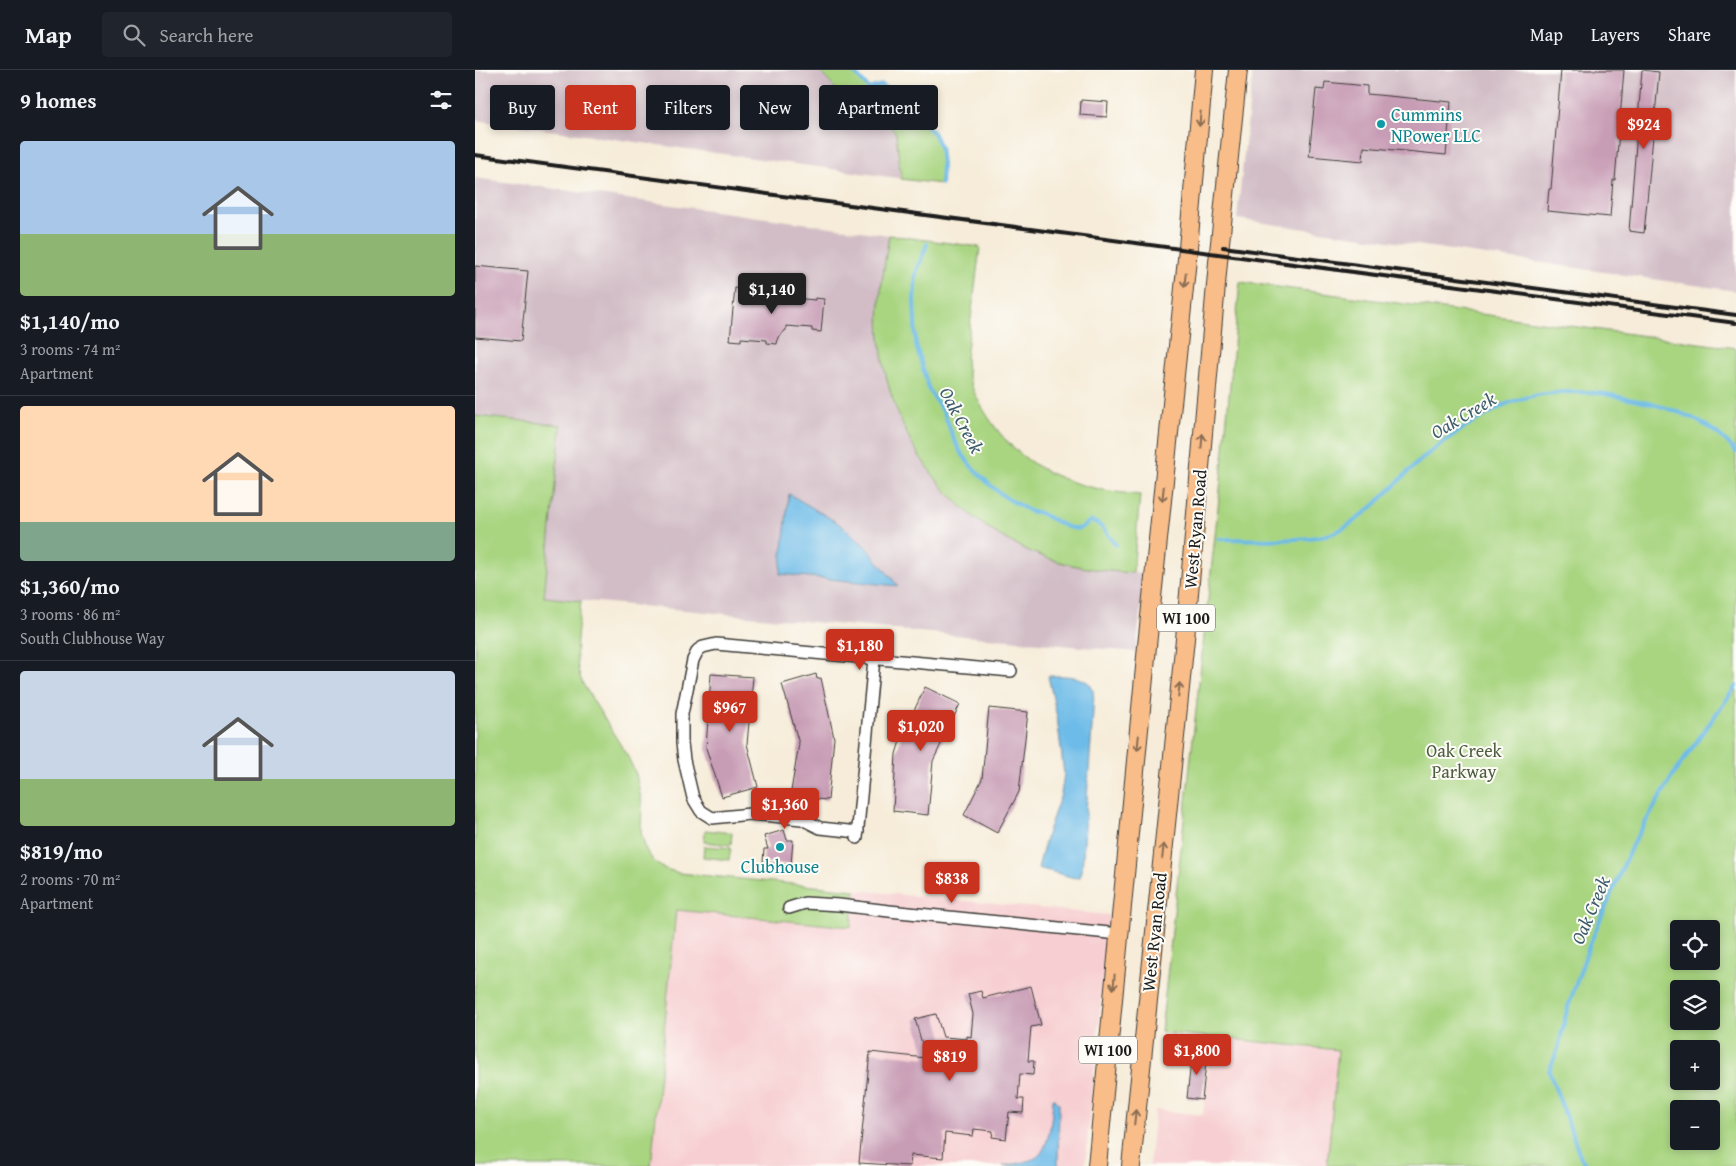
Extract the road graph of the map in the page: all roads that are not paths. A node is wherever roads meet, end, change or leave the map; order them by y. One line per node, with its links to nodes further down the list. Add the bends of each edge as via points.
1 (1204, 70): 6 (main road, West Ryan Road / WI 100, one-way to 6)
2 (1238, 70): 8 (main road, West Ryan Road / WI 100, one-way to 2, via 1185,639)
3 (874, 659): 3 (street, via 857,836 820,828 802,819 750,814 712,818 701,811 693,798 681,728 683,699 698,650 708,645 737,646); 4 (street)
4 (1011, 671)
5 (789, 908): 6 (street, via 805,903 839,905)
6 (1119, 934): 7 (main road, West Ryan Road / WI 100, one-way to 7)
7 (1097, 1166)
8 (1131, 1166)

